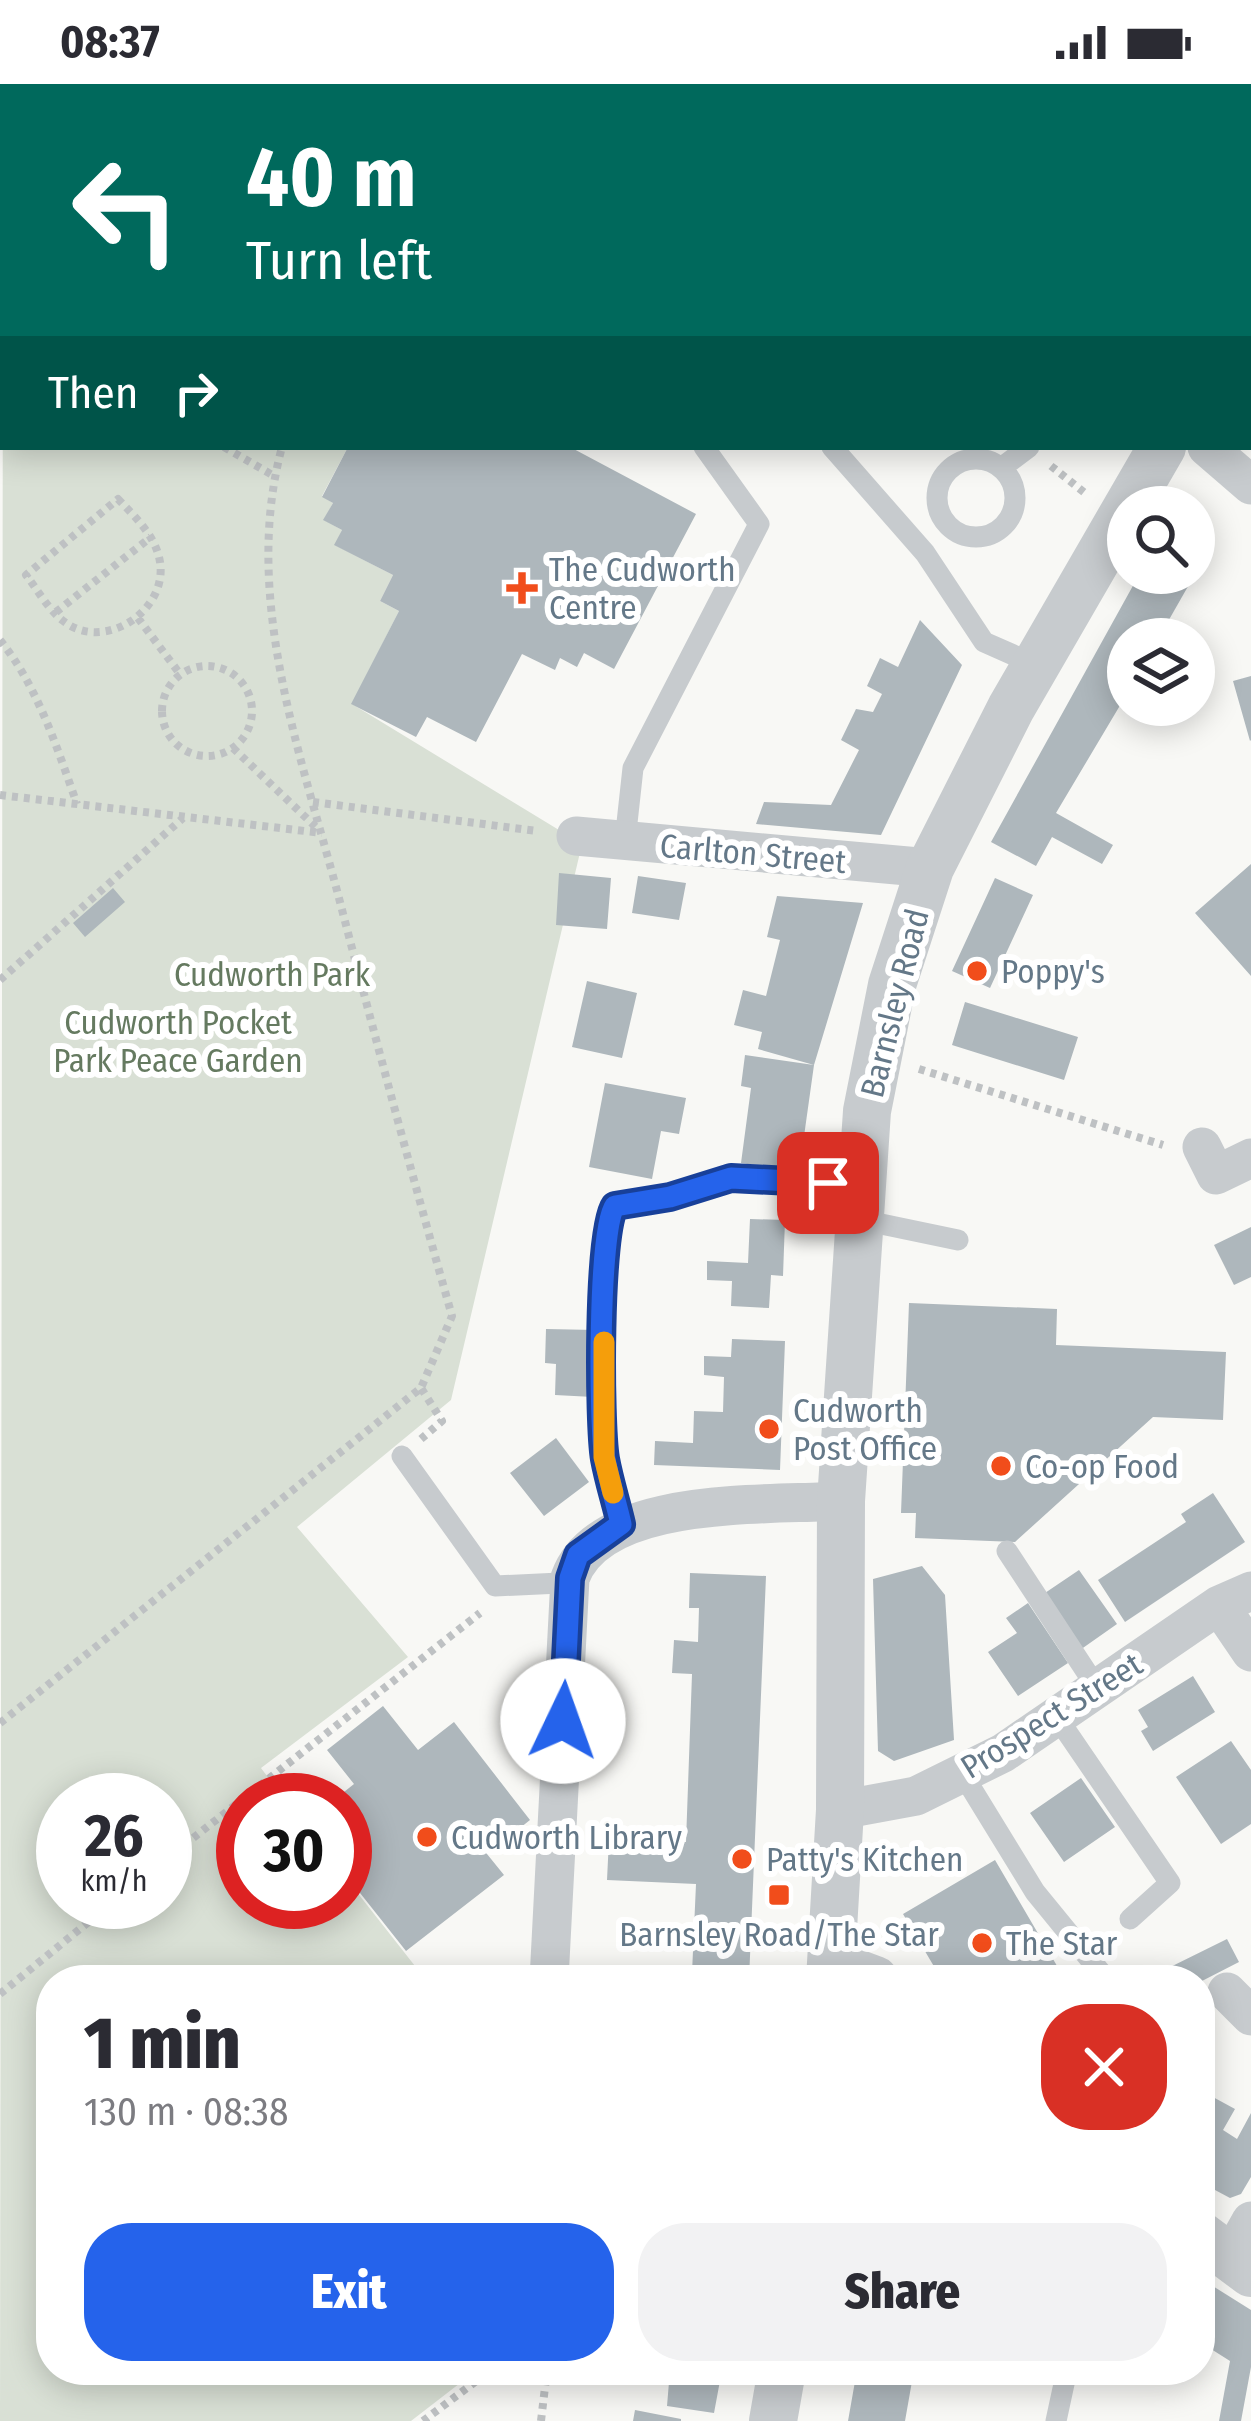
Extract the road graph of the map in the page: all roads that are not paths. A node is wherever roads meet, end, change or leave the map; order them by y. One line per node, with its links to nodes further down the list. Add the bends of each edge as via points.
1 (706, 450): 12 (lane, via 759,524 633,768)
2 (835, 450): 9 (lane)
3 (1025, 450): 6 (lane)
4 (1160, 450): 10 (street, Barnsley Road)
5 (1211, 450): 7 (street)
6 (1001, 468): 8 (lane, via 1015,490 1011,515 993,533); 8 (lane, via 963,461 943,477 940,514)
7 (1251, 484)
8 (957, 532): 9 (lane)
9 (938, 570): 10 (lane, via 984,642)
10 (1036, 665): 13 (street, Barnsley Road)
11 (576, 836): 12 (street, Carlton Street)
12 (625, 841): 13 (street, Carlton Street)
13 (930, 868): 16 (street, Barnsley Road, via 892,985 867,1111)
14 (1202, 1147): 15 (street, via 1216,1175)
15 (1251, 1158)
16 (863, 1203): 17 (lane); 19 (street, Barnsley Road); 20 (lane, via 731,1178 610,1212 604,1442)
17 (958, 1240)
18 (402, 1456): 22 (lane, via 496,1586 560,1583)
19 (841, 1501): 20 (street); 28 (street, Barnsley Road)
20 (621, 1524): 22 (street, via 578,1555)
21 (1007, 1551): 25 (lane)
22 (570, 1592): 30 (street)
23 (1235, 1598): 24 (street); 25 (street, Prospect Street)
24 (1251, 1652)
25 (1097, 1688): 26 (street, Prospect Street)
26 (1056, 1716): 27 (street, Prospect Street); 29 (lane, via 1170,1883)
27 (962, 1773): 28 (street, Prospect Street, via 916,1796); 32 (lane, via 1035,1892)
28 (840, 1810): 31 (street, Barnsley Road)
29 (1130, 1919)
30 (550, 1965)
31 (846, 1965)
32 (1095, 1965)
33 (779, 2385): 35 (street)
34 (1064, 2385): 36 (lane)
35 (772, 2421)
36 (1056, 2421)

